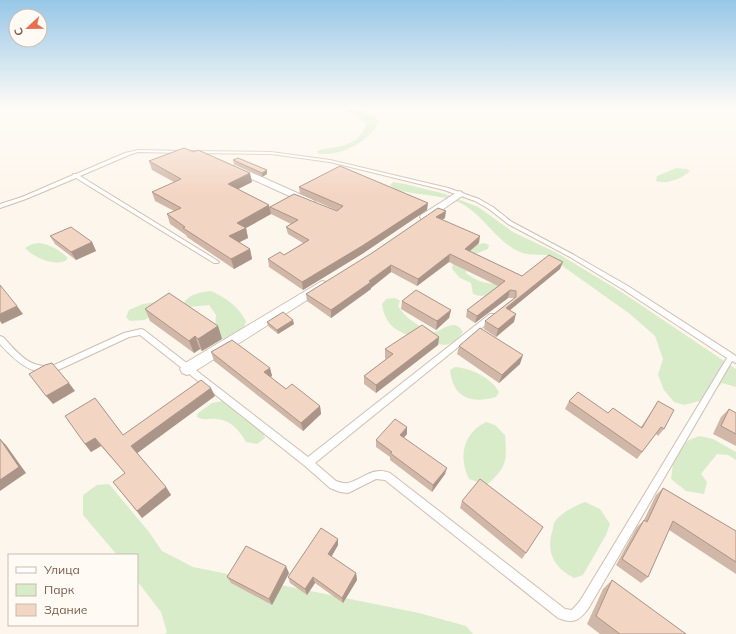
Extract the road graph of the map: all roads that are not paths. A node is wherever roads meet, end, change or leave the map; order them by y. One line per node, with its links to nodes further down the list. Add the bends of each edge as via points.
1 (196, 152): 2 (lane, via 138,151); 3 (lane, via 271,154 330,160); 4 (street)
2 (75, 175): 5 (lane); 7 (lane)
3 (459, 194): 6 (street); 11 (lane, via 480,202 515,226 619,284)
4 (317, 205)
5 (0, 206)
6 (416, 223)
7 (216, 262)
8 (333, 278): 12 (street)
9 (499, 311): 13 (lane)
10 (0, 339): 12 (lane, via 22,362 42,371 53,369 127,335 141,332)
11 (734, 359): 13 (lane, via 584,606 572,616 562,614 387,476 375,475 348,488 340,487 333,485)
12 (187, 369): 13 (lane)
13 (308, 463)

